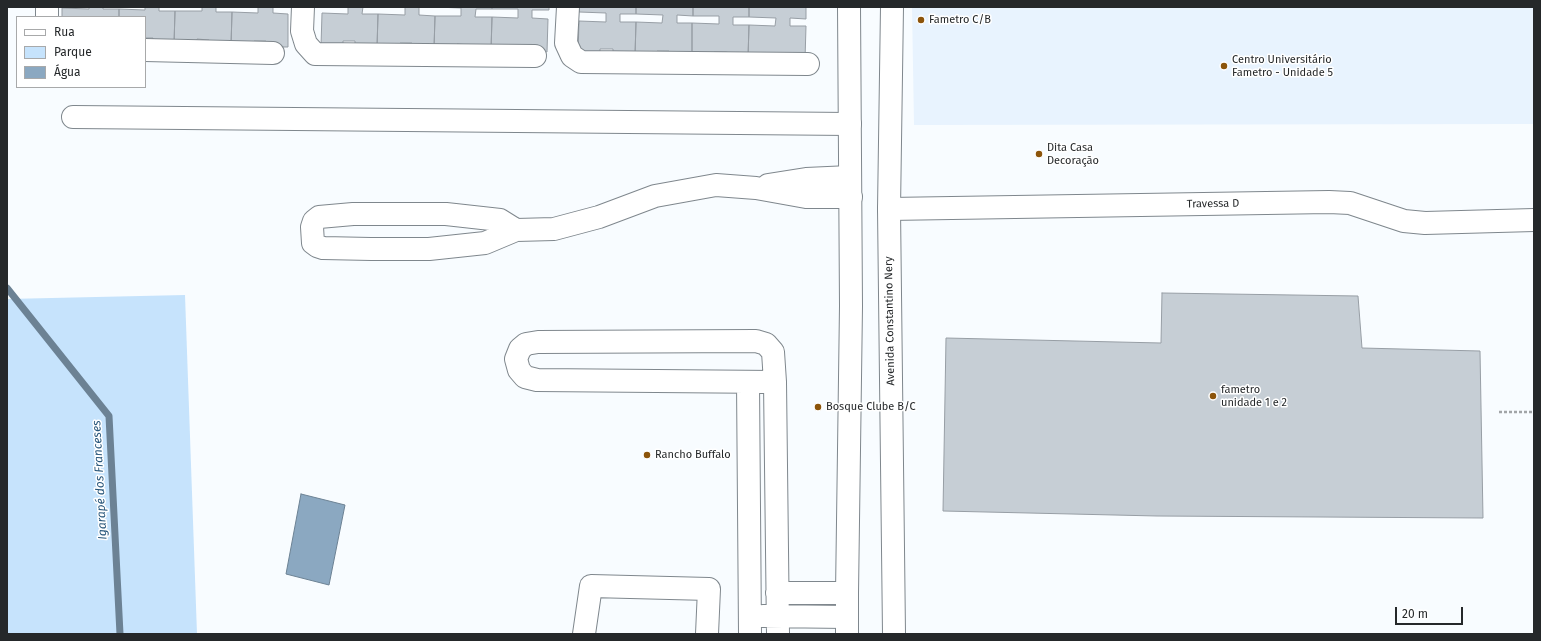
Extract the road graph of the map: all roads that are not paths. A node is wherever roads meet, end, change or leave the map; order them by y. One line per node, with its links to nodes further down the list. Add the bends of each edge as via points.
1 (303, 7): 7 (main road, via 302,31 306,44 315,54)
2 (568, 7): 8 (main road, via 566,43 572,56 581,62)
3 (849, 7): 10 (main road)
4 (892, 7): 12 (main road, Avenida Constantino Nery)
5 (146, 50): 6 (main road)
6 (272, 53)
7 (535, 56)
8 (808, 64)
9 (73, 117): 10 (main road)
10 (850, 124): 11 (main road)
11 (850, 187): 14 (main road, via 806,179 756,188 716,185 655,196 599,217 554,229); 18 (main road, via 851,306)
12 (888, 209): 13 (main road, Travessa D, via 1329,202 1350,203 1404,221 1425,223); 24 (main road, Avenida Constantino Nery)
13 (1534, 220)
14 (516, 230): 14 (main road, via 500,220 446,214 353,214 319,217 312,227 313,243 323,248 428,249 485,243)
15 (748, 382): 16 (main road); 16 (main road, via 537,380 525,377 519,370 516,359 520,349 526,344 538,342 756,340 766,344 773,352); 19 (main road)
16 (775, 382): 17 (main road)
17 (777, 592): 18 (main road); 20 (main road)
18 (846, 593): 21 (main road)
19 (750, 625): 20 (main road)
20 (777, 625): 21 (main road)
21 (847, 625)
22 (584, 634): 23 (main road, via 591,586 710,589)
23 (707, 634)
24 (894, 634)

